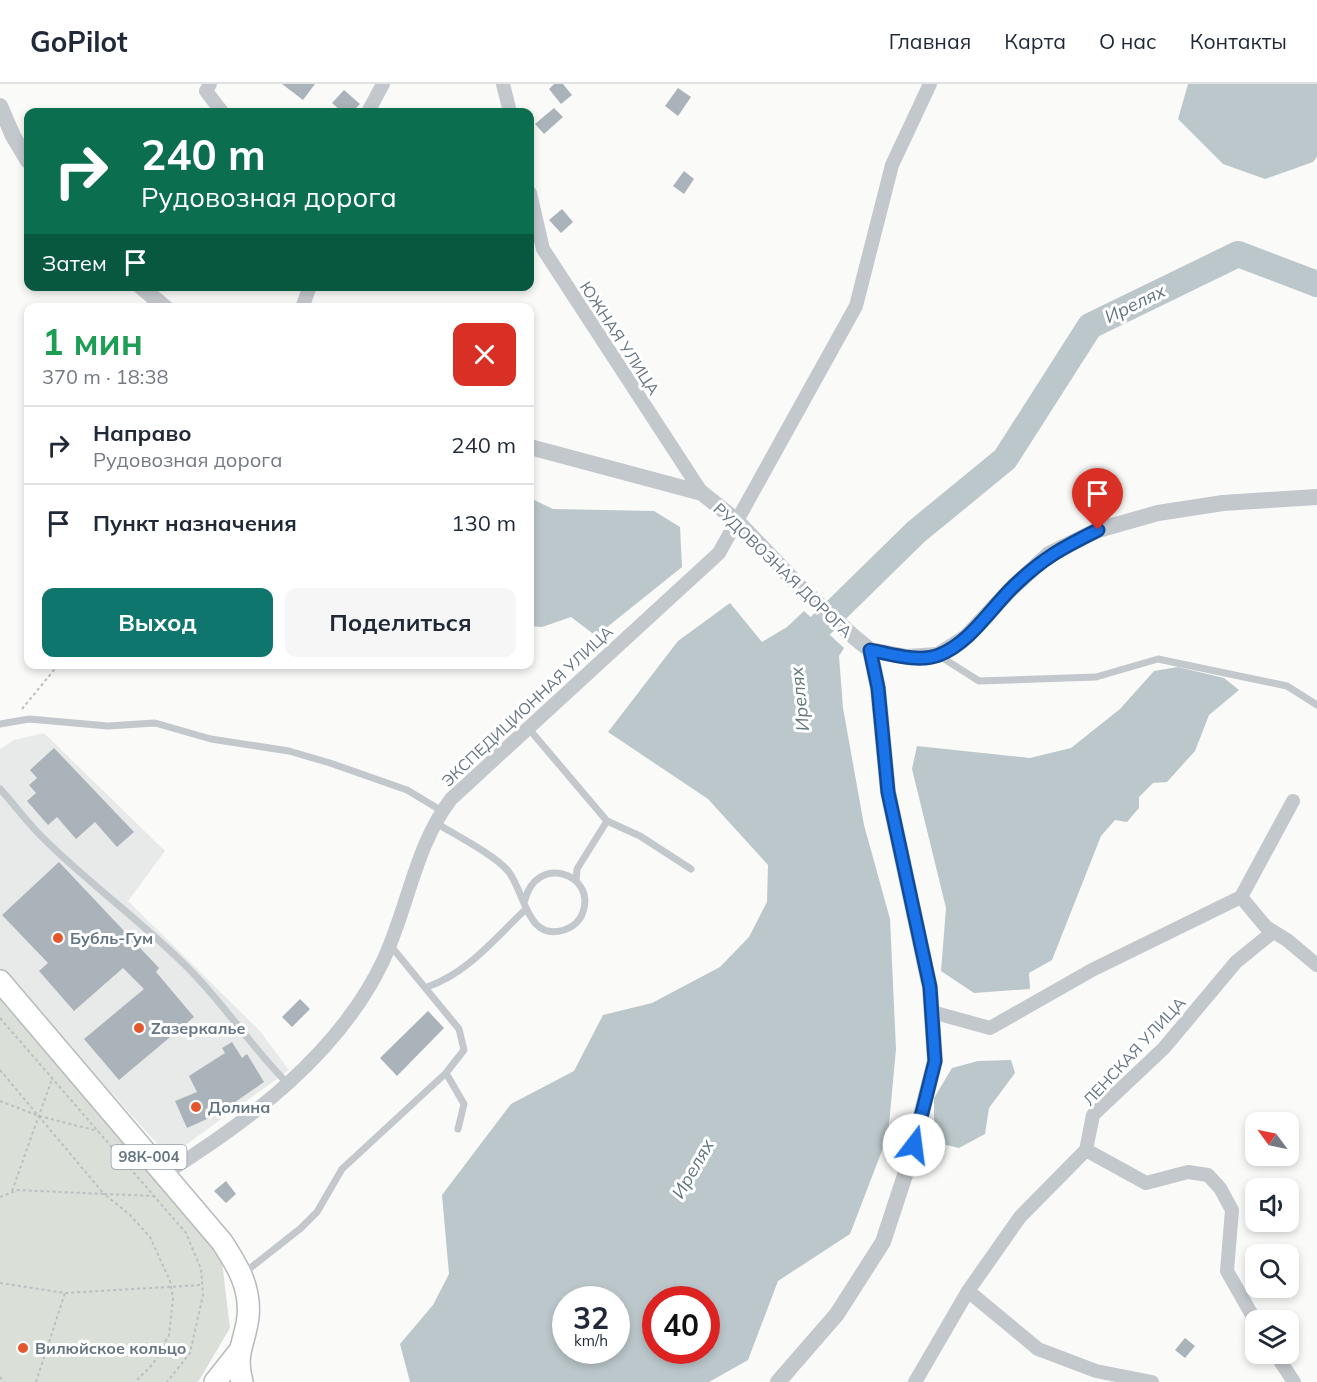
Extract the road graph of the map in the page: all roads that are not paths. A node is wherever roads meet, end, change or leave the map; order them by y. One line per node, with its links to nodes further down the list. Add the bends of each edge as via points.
1 (210, 84): 6 (street, via 206,91)
2 (383, 84): 7 (street)
3 (503, 84): 8 (street)
4 (930, 84): 16 (street, ЭКСПЕДИЦИОННАЯ УЛИЦА, via 892,165 856,306)
5 (0, 106): 9 (street)
6 (219, 108)
7 (370, 108)
8 (509, 108)
9 (24, 154)
10 (534, 210): 14 (street, ЮЖНАЯ УЛИЦА, via 543,249)
11 (146, 291): 12 (street)
12 (160, 303)
13 (534, 448): 14 (street, РУДОВОЗНАЯ ДОРОГА)
14 (702, 493): 16 (street, РУДОВОЗНАЯ ДОРОГА)
15 (1317, 497): 18 (street, via 1223,503 1098,530 1049,554 966,636)
16 (737, 521): 17 (street, РУДОВОЗНАЯ ДОРОГА, via 814,600); 21 (street, ЭКСПЕДИЦИОННАЯ УЛИЦА, via 719,553)
17 (870, 650): 18 (street, РУДОВОЗНАЯ ДОРОГА, via 907,657); 36 (street, via 878,688 888,792)
18 (938, 655): 19 (lane, via 979,681 1096,677 1158,659 1287,686)
19 (1317, 705)
20 (0, 724): 24 (lane, via 29,719 108,726 155,723 211,739 289,751 407,790)
21 (529, 729): 24 (street, ЭКСПЕДИЦИОННАЯ УЛИЦА, via 465,784); 25 (lane)
22 (0, 789): 38 (lane, via 43,838 189,969 221,1002 264,1061)
23 (1293, 801): 28 (street)
24 (439, 817): 29 (lane, via 508,870); 32 (street, ЭКСПЕДИЦИОННАЯ УЛИЦА)
25 (607, 821): 26 (lane, via 640,836); 27 (lane, via 578,869)
26 (691, 869)
27 (576, 881): 29 (lane, via 568,875 549,873 533,883); 30 (lane, via 585,906 570,928 543,930)
28 (1241, 897): 31 (street); 36 (street, via 1092,970 990,1028)
29 (525, 900): 30 (lane)
30 (526, 909): 35 (lane, via 470,963)
31 (1273, 932): 33 (street); 40 (street, ЛЕНСКАЯ УЛИЦА, via 1236,962 1164,1048 1093,1115)
32 (390, 945): 35 (lane); 38 (street, ЭКСПЕДИЦИОННАЯ УЛИЦА, via 369,987 329,1041)
33 (1317, 965)
34 (0, 981): 41 (main road, 98К-004)
35 (427, 987): 37 (lane, via 463,1040 464,1050)
36 (932, 1012): 47 (street, via 935,1061 908,1166 883,1242 837,1314)
37 (446, 1073): 39 (lane, via 464,1104); 42 (lane, via 342,1169 317,1212 301,1228)
38 (288, 1084): 41 (street, ЭКСПЕДИЦИОННАЯ УЛИЦА, via 246,1119)
39 (458, 1129)
40 (1086, 1150): 43 (street, via 1020,1216); 44 (street, via 1146,1183 1188,1172 1208,1175 1232,1210 1227,1271)
41 (164, 1174): 42 (main road, 98К-004, via 222,1242)
42 (242, 1273): 45 (main road, 98К-004, via 248,1316)
43 (968, 1291): 50 (street); 51 (street, via 1038,1348 1096,1371)
44 (1249, 1310)
45 (238, 1353): 48 (main road, 98К-004); 49 (main road, 98К-004)
46 (1282, 1364): 52 (street)
47 (782, 1380)
48 (215, 1382)
49 (242, 1382)
50 (915, 1382)
51 (1152, 1382)
52 (1294, 1382)

